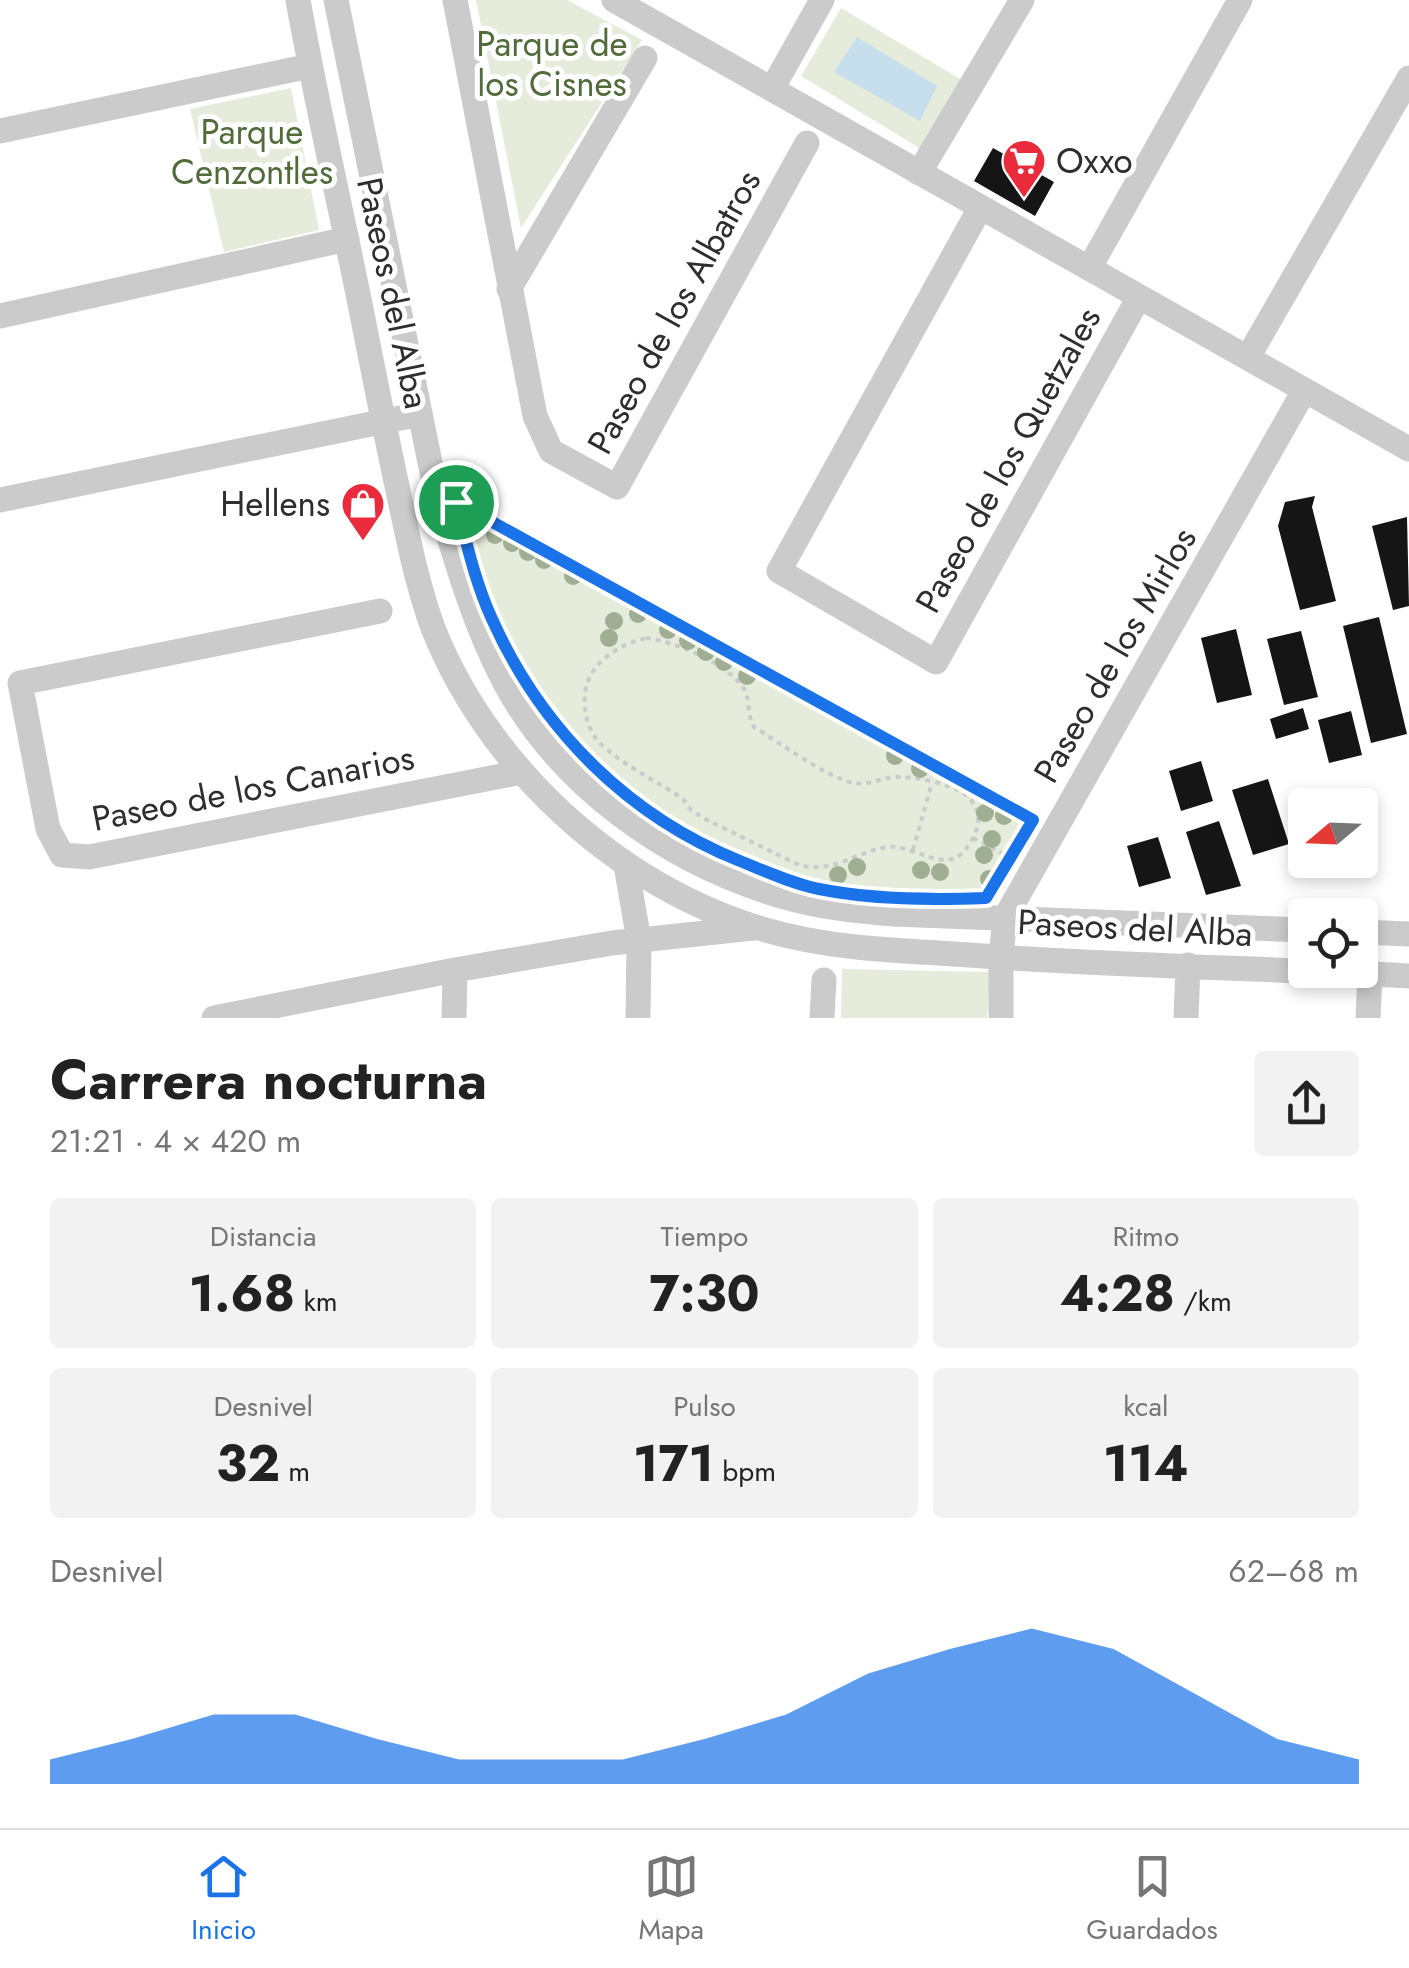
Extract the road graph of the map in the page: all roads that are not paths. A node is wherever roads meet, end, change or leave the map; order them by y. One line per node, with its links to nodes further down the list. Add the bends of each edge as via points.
1 (298, 0): 9 (street, Paseos del Alba)
2 (336, 0): 23 (street, Paseos del Alba)
3 (455, 0): 18 (street)
4 (614, 0): 11 (street)
5 (822, 0): 11 (street)
6 (1022, 0): 14 (street)
7 (1240, 0): 17 (street)
8 (645, 58): 18 (street)
9 (310, 66): 12 (street); 16 (street, Paseos del Alba)
10 (1409, 78): 21 (street)
11 (772, 89): 14 (street)
12 (0, 131)
13 (807, 142): 18 (street, Paseo de los Albatros, via 616,487 546,444)
14 (919, 172): 15 (street)
15 (980, 208): 17 (street); 19 (street, Paseo de los Quetzales, via 779,570 936,662)
16 (347, 239): 20 (street); 24 (street, Paseos del Alba)
17 (1090, 267): 19 (street)
18 (509, 289)
19 (1139, 297): 21 (street)
20 (0, 316)
21 (1248, 358): 22 (street)
22 (1304, 392): 25 (street); 30 (street, Paseo de los Mirlos)
23 (420, 414): 24 (street); 30 (street, Paseos del Alba, via 453,553 493,658 526,715 594,794 681,854 782,896 856,910)
24 (383, 422): 26 (street); 28 (street, Paseos del Alba, via 434,629 465,690)
25 (1408, 445)
26 (0, 500)
27 (380, 611): 28 (street, Paseo de los Canarios, via 20,683 48,829 62,855 89,857)
28 (522, 772): 29 (street, Paseos del Alba)
29 (626, 865): 31 (street, Paseos del Alba); 35 (street)
30 (1006, 918): 32 (street, Paseos del Alba); 36 (street, Paseo de los Mirlos)
31 (758, 928): 35 (street); 36 (street, Paseos del Alba, via 826,943)
32 (1288, 929)
33 (1378, 933): 34 (street)
34 (1409, 934)
35 (639, 942): 38 (street); 46 (street)
36 (1000, 957): 37 (street, Paseos del Alba); 48 (street, Paseo de los Mirlos)
37 (1188, 965): 39 (street, Paseos del Alba); 49 (street)
38 (456, 970): 44 (street); 45 (street)
39 (1288, 970)
40 (1378, 974): 41 (street, Paseos del Alba)
41 (1409, 976)
42 (824, 980): 47 (street)
43 (1369, 988): 50 (street)
44 (214, 1018)
45 (454, 1018)
46 (638, 1018)
47 (822, 1018)
48 (1002, 1018)
49 (1186, 1018)
50 (1368, 1018)

